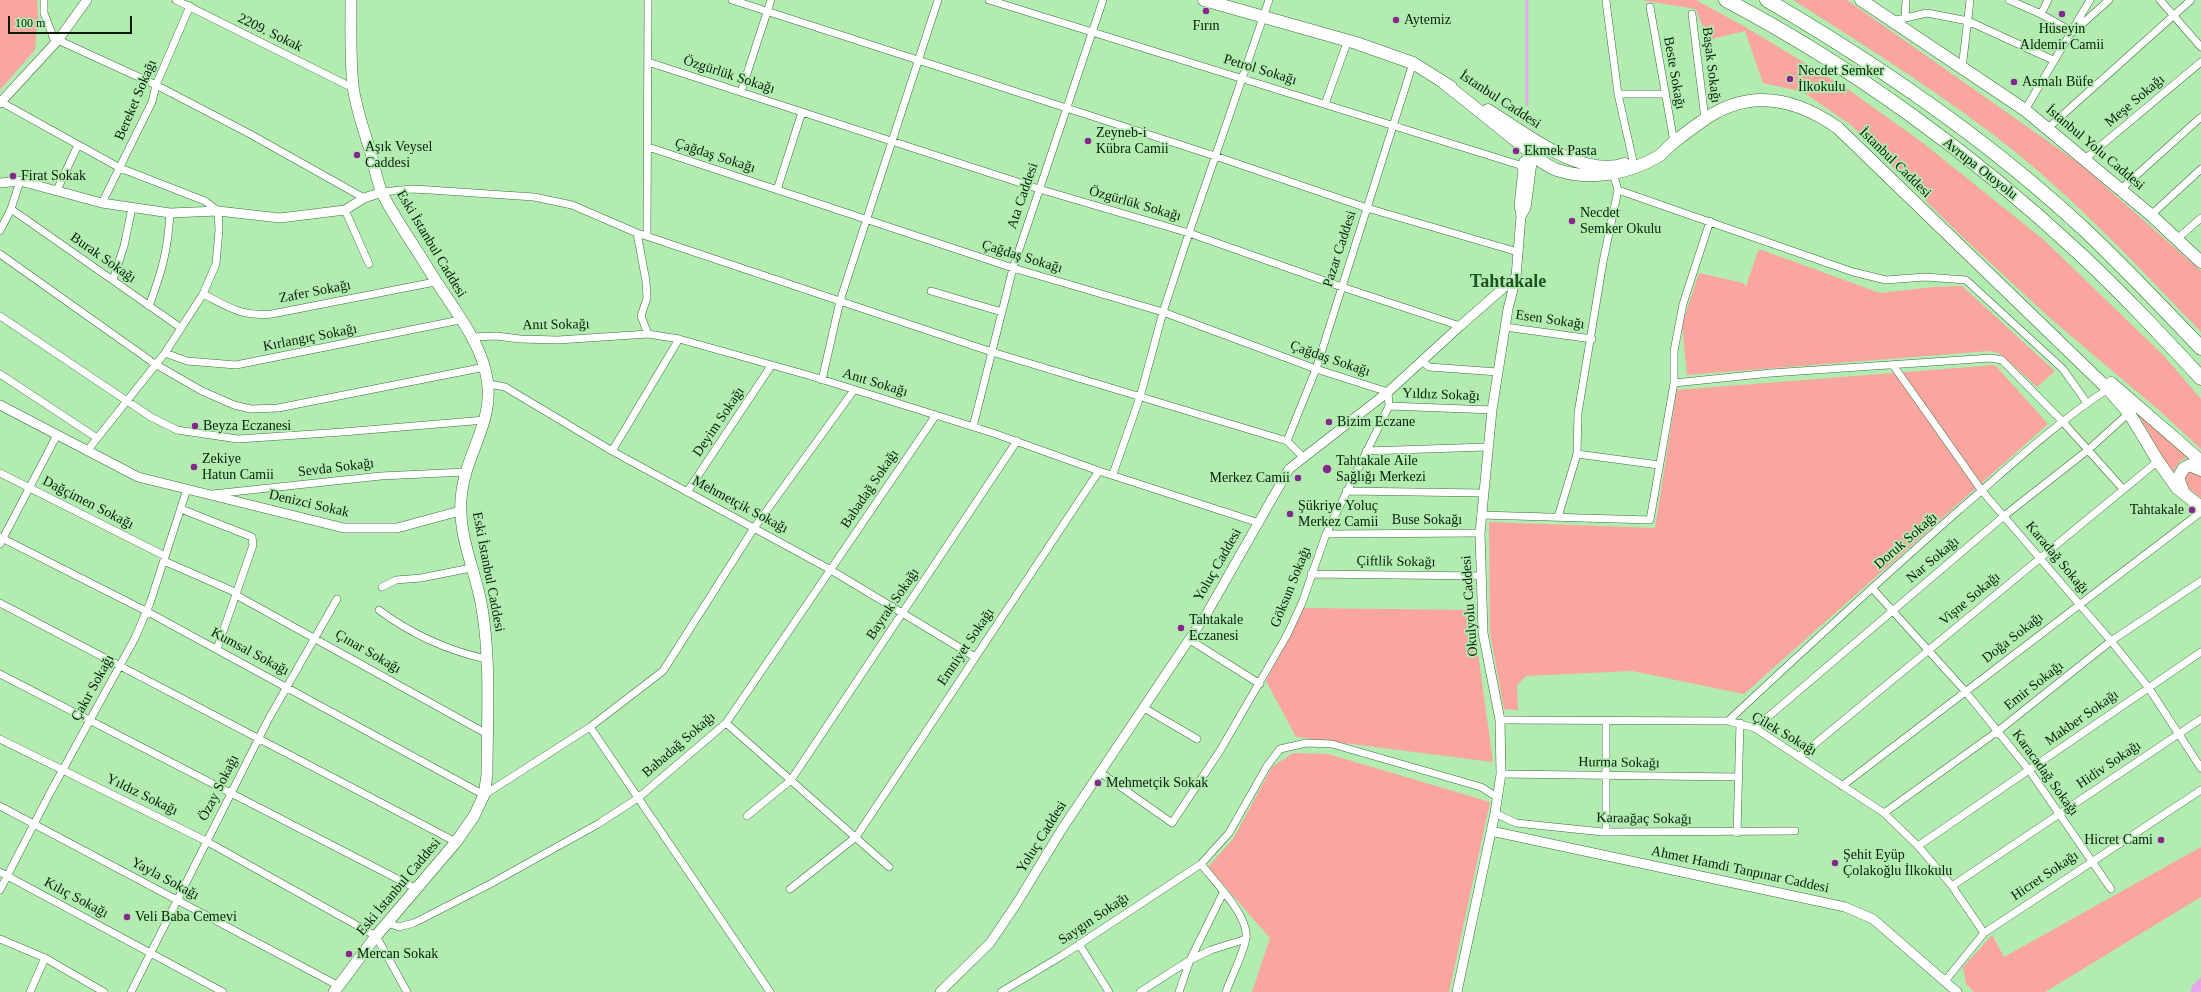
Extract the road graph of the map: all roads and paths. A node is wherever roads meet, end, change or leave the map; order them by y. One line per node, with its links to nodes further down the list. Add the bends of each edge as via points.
1 (44, 0): 38 (street, via 44,13)
2 (87, 0): 38 (street)
3 (176, 0): 25 (street, 2209. Sokak)
4 (351, 0): 49 (main road, Eski İstanbul Caddesi)
5 (648, 0): 42 (street)
6 (732, 0): 27 (street)
7 (771, 0): 27 (street)
8 (938, 0): 41 (street)
9 (989, 0): 36 (street, Petrol Sokağı)
10 (1103, 0): 36 (street, Ata Caddesi)
11 (1204, 0): 31 (main road, İstanbul Caddesi)
12 (1268, 0): 31 (street)
13 (1726, 0): 138 (highway, Avrupa Otoyolu, via 1838,66 1906,112 1972,162 2040,218 2099,272)
14 (1767, 0): 127 (highway, Avrupa Otoyolu, via 1875,68 1988,149 2086,232)
15 (1861, 0): 33 (main road, İstanbul Yolu Caddesi)
16 (1906, 0): 32 (street)
17 (1970, 0): 34 (street)
18 (2009, 0): 29 (street)
19 (2048, 0): 29 (street)
20 (2090, 0): 35 (street)
21 (2109, 0): 35 (street)
22 (2160, 0): 30 (street)
23 (2191, 0): 30 (street)
24 (1606, 1): 51 (street)
25 (190, 6): 48 (street, Bereket Sokağı); 49 (street, 2209. Sokak)
26 (1650, 7): 52 (street, Beste Sokağı)
27 (768, 12): 41 (street); 50 (street)
28 (1692, 14): 59 (street, Başak Sokağı)
29 (2041, 14): 35 (street)
30 (2172, 15): 39 (street); 62 (street)
31 (1263, 16): 37 (main road, İstanbul Caddesi); 46 (street)
32 (1905, 18): 33 (street); 34 (street, via 1927,13)
33 (1892, 21): 45 (main road, İstanbul Yolu Caddesi)
34 (1968, 21): 40 (street); 45 (street)
35 (2073, 32): 40 (street)
36 (1092, 33): 46 (street, Petrol Sokağı); 55 (street, Ata Caddesi)
37 (1348, 40): 44 (main road, İstanbul Caddesi); 54 (street)
38 (57, 41): 48 (street); 53 (street)
39 (2201, 47)
40 (2053, 60): 56 (street)
41 (918, 61): 55 (street); 63 (street)
42 (648, 62): 50 (street, Özgürlük Sokağı); 66 (street)
43 (2201, 62): 70 (street, Meşe Sokağı)
44 (1413, 63): 47 (main road, İstanbul Caddesi); 60 (street, Pazar Caddesi)
45 (1962, 69): 56 (main road, İstanbul Yolu Caddesi)
46 (1243, 78): 54 (street, Petrol Sokağı); 68 (street)
47 (1444, 83): 61 (main road, İstanbul Caddesi); 67 (main road, İstanbul Caddesi)
48 (156, 85): 73 (street, Bereket Sokağı, via 152,102); 84 (street)
49 (353, 88): 83 (main road, Eski İstanbul Caddesi)
50 (741, 92): 57 (street, Özgürlük Sokağı)
51 (1618, 94): 52 (street); 71 (street)
52 (1665, 94): 64 (street, Beste Sokağı)
53 (0, 103): 65 (street)
54 (1325, 104): 60 (street, Petrol Sokağı)
55 (1066, 109): 68 (street); 78 (street, Ata Caddesi)
56 (2025, 110): 62 (main road, İstanbul Yolu Caddesi)
57 (802, 112): 63 (street, Özgürlük Sokağı); 81 (street)
58 (2201, 117): 79 (street)
59 (1705, 119): 64 (main road, İstanbul Caddesi); 126 (main road, İstanbul Caddesi, via 1748,100 1772,100 1818,114 1838,128)
60 (1393, 126): 72 (street, Petrol Sokağı); 87 (street, Pazar Caddesi)
61 (1514, 126): 67 (main road, via 1528,142); 69 (main road, İstanbul Caddesi, via 1550,150)
62 (2048, 128): 70 (main road, İstanbul Yolu Caddesi)
63 (892, 141): 78 (street, Özgürlük Sokağı); 95 (street)
64 (1674, 142): 71 (main road, İstanbul Caddesi); 74 (main road, İstanbul Caddesi, via 1659,156 1626,171)
65 (78, 145): 73 (street); 80 (street)
66 (648, 148): 81 (street, Çağdaş Sokağı); 100 (street)
67 (1529, 152): 69 (main road, via 1559,159); 72 (main road); 74 (main road, İstanbul Caddesi, via 1556,169 1580,175); 93 (street, via 1526,208)
68 (1215, 156): 87 (street); 99 (street)
69 (1572, 159): 74 (main road, İstanbul Caddesi)
70 (2086, 159): 79 (main road, İstanbul Yolu Caddesi)
71 (1633, 161): 74 (main road, İstanbul Caddesi)
72 (1523, 166): 93 (street, via 1519,205)
73 (120, 168): 85 (street, Bereket Sokağı); 90 (street, via 205,201)
74 (1612, 169): 82 (street)
75 (2201, 169): 92 (street)
76 (20, 181): 77 (street); 80 (street); 88 (street)
77 (0, 183)
78 (1039, 189): 99 (street, Özgürlük Sokağı); 106 (street, Ata Caddesi)
79 (2121, 189): 92 (main road, İstanbul Yolu Caddesi)
80 (57, 190): 85 (street)
81 (777, 190): 95 (street, Çağdaş Sokağı)
82 (1618, 190): 96 (street); 125 (street, via 1603,262)
83 (382, 192): 84 (street); 98 (street, via 411,189 534,197 572,205); 109 (main road, Eski İstanbul Caddesi)
84 (364, 198): 89 (street)
85 (102, 203): 86 (street)
86 (132, 208): 91 (street); 108 (street)
87 (1367, 208): 102 (street); 110 (street, Pazar Caddesi)
88 (11, 209): 97 (street); 108 (street, Burak Sokağı)
89 (345, 210): 90 (street, via 280,218); 105 (street)
90 (218, 211): 91 (street); 112 (street, via 216,264)
91 (170, 213): 114 (street, via 168,248)
92 (2151, 214): 101 (main road, İstanbul Yolu Caddesi)
93 (1521, 216): 102 (street, Okulyolu Caddesi)
94 (2201, 218): 101 (street)
95 (866, 220): 106 (street, Çağdaş Sokağı); 113 (street)
96 (1710, 221): 140 (street, via 1683,304 1674,351); 147 (street, via 1853,272 1886,280 1925,277 1966,280 2063,369)
97 (0, 231)
98 (638, 233): 100 (street); 122 (street, via 646,281 642,316)
99 (1189, 233): 110 (street, Özgürlük Sokağı); 116 (street)
100 (648, 236): 113 (street)
101 (2177, 239): 104 (main road, İstanbul Yolu Caddesi)
102 (1518, 252): 107 (street, Okulyolu Caddesi)
103 (0, 254): 131 (street)
104 (2199, 257)
105 (369, 264)
106 (1013, 268): 115 (street, Ata Caddesi); 116 (street, Çağdaş Sokağı)
107 (1516, 277): 119 (street, Yoluç Caddesi); 120 (street, Okulyolu Caddesi)
108 (113, 280): 114 (street, Burak Sokağı)
109 (436, 282): 112 (street, Zafer Sokağı, via 255,316 241,314); 118 (main road, Eski İstanbul Caddesi)
110 (1342, 287): 119 (street, Özgürlük Sokağı); 135 (street, Pazar Caddesi)
111 (931, 291): 115 (street)
112 (203, 294): 121 (street)
113 (840, 301): 128 (street); 139 (street)
114 (150, 306): 121 (street, Burak Sokağı)
115 (1002, 312): 128 (street, Ata Caddesi)
116 (1163, 312): 135 (street, Çağdaş Sokağı); 145 (street)
117 (0, 316): 146 (street)
118 (460, 320): 123 (main road, Eski İstanbul Caddesi); 129 (street, Kırlangıç Sokağı, via 236,365 186,361)
119 (1460, 326): 130 (street, Yoluç Caddesi)
120 (1505, 327): 125 (street, Esen Sokağı); 136 (street, Okulyolu Caddesi)
121 (181, 328): 129 (street)
122 (648, 334): 123 (street, Anıt Sokağı, via 558,340); 124 (street, Anıt Sokağı)
123 (472, 337): 134 (main road, Eski İstanbul Caddesi)
124 (679, 339): 133 (street, Anıt Sokağı); 163 (street)
125 (1592, 339): 165 (street, via 1578,412)
126 (2065, 346): 142 (main road); 168 (main road)
127 (2201, 348)
128 (992, 352): 145 (street); 155 (street, Ata Caddesi)
129 (165, 353): 131 (street)
130 (1422, 361): 136 (street, via 1429,367); 144 (street, Yoluç Caddesi)
131 (156, 364): 134 (street, via 202,391 234,405 251,409 278,408); 146 (street)
132 (1893, 365): 140 (street); 154 (street, via 1991,358 2002,360); 179 (street, Karadağ Sokağı)
133 (772, 366): 139 (street, Anıt Sokağı); 180 (street, Deyim Sokağı)
134 (485, 367): 141 (main road, Eski İstanbul Caddesi)
135 (1316, 369): 144 (street, Çağdaş Sokağı); 159 (street, Pazar Caddesi)
136 (1498, 372): 150 (street, Okulyolu Caddesi)
137 (0, 374): 157 (street)
138 (2201, 378)
139 (822, 380): 143 (street, Anıt Sokağı)
140 (1674, 382): 169 (street)
141 (489, 384): 153 (main road, Eski İstanbul Caddesi); 163 (street, Mehmetçik Sokağı, via 505,388)
142 (2108, 389): 147 (street, Doruk Sokağı); 151 (main road)
143 (854, 390): 152 (street, Anıt Sokağı); 192 (street)
144 (1388, 392): 149 (street); 166 (street, Yoluç Caddesi)
145 (1140, 397): 159 (street); 174 (street)
146 (127, 401): 153 (street, via 151,418 177,430 238,439); 157 (street)
147 (2087, 403): 154 (street, Doruk Sokağı)
148 (0, 405): 156 (street, Denizci Sokak)
149 (1389, 406): 150 (street, Yıldız Sokağı); 164 (street, Göksun Sokağı)
150 (1492, 410): 160 (street, Okulyolu Caddesi)
151 (2129, 413): 161 (street, Nar Sokağı); 167 (main road)
152 (936, 415): 155 (street, Anıt Sokağı); 199 (street, Babadağ Sokağı)
153 (486, 420): 172 (main road, Eski İstanbul Caddesi)
154 (2062, 421): 161 (street); 179 (street, Doruk Sokağı)
155 (973, 427): 158 (street, Anıt Sokağı)
156 (57, 435): 162 (street, Denizci Sokak); 175 (street)
157 (97, 438): 162 (street)
158 (1016, 441): 171 (street, Anıt Sokağı); 212 (street, Bayrak Sokağı)
159 (1287, 441): 166 (street)
160 (1487, 447): 164 (street); 181 (street, Okulyolu Caddesi)
161 (2088, 450): 177 (street); 189 (street, Nar Sokağı)
162 (87, 451): 176 (street, Denizci Sokak, via 138,477)
163 (612, 451): 180 (street, Mehmetçik Sokağı)
164 (1366, 451): 178 (street, Göksun Sokağı)
165 (1577, 454): 169 (street); 190 (street)
166 (1303, 456): 191 (street, Yoluç Caddesi, via 1289,469)
167 (2158, 461): 177 (street, Vişne Sokağı); 183 (main road, via 2177,488)
168 (2201, 461)
169 (1659, 465): 190 (street, via 1650,520)
170 (2201, 470): 183 (main road, via 2190,466 2181,471 2178,478 2180,486)
171 (1099, 471): 174 (street, Anıt Sokağı); 219 (street, Emniyet Sokağı)
172 (465, 472): 182 (street, Sevda Sokağı, via 381,476); 186 (main road, Eski İstanbul Caddesi)
173 (0, 473): 175 (street, Dağçimen Sokağı)
174 (1113, 474): 191 (street, Anıt Sokağı)
175 (29, 488): 195 (street); 196 (street, Dağçimen Sokağı)
176 (187, 489): 182 (street, Denizci Sokak); 185 (street, Çakır Sokağı)
177 (2123, 490): 197 (street, Vişne Sokağı)
178 (1346, 491): 181 (street); 194 (street, Göksun Sokağı)
179 (1982, 491): 189 (street, Karadağ Sokağı); 204 (street, Doruk Sokağı)
180 (687, 492): 192 (street, Mehmetçik Sokağı)
181 (1483, 493): 188 (street, Okulyolu Caddesi)
182 (210, 494): 186 (street, Denizci Sokak, via 344,528 397,528)
183 (2188, 498): 184 (main road)
184 (2201, 507)
185 (181, 509): 196 (street, Çakır Sokağı); 205 (street, via 252,537 253,545)
186 (460, 511): 198 (main road, Eski İstanbul Caddesi)
187 (2201, 512): 208 (street, Doğa Sokağı)
188 (1481, 515): 190 (street); 193 (street, Okulyolu Caddesi)
189 (2004, 516): 197 (street, Karadağ Sokağı); 210 (street, Nar Sokağı)
190 (1558, 517)
191 (1259, 523): 214 (street, Yoluç Caddesi)
192 (754, 528): 199 (street, Mehmetçik Sokağı); 235 (street, via 663,671)
193 (1480, 533): 194 (street, Buse Sokağı); 201 (street, Okulyolu Caddesi)
194 (1326, 534): 200 (street, Göksun Sokağı)
195 (1, 540): 211 (street, Kumsal Sokağı)
196 (165, 558): 205 (street, Dağçimen Sokağı); 211 (street, Çakır Sokağı)
197 (2039, 559): 208 (street, Karadağ Sokağı); 217 (street, Vişne Sokağı)
198 (471, 568): 203 (street, via 396,580); 220 (main road, Eski İstanbul Caddesi, via 482,606)
199 (831, 570): 212 (street, Mehmetçik Sokağı); 233 (street, Babadağ Sokağı)
200 (1311, 574): 201 (street, Çiftlik Sokağı); 223 (street, Göksun Sokağı, via 1302,603)
201 (1481, 576): 230 (street, Okulyolu Caddesi, via 1483,633)
202 (2201, 581): 215 (street, Emir Sokağı)
203 (382, 587)
204 (1872, 588): 210 (street, Karacadağ Sokağı); 232 (street, Doruk Sokağı)
205 (236, 594): 213 (street, Çınar Sokağı); 216 (street)
206 (337, 599): 213 (street, Özay Sokağı)
207 (0, 604): 221 (street)
208 (2078, 604): 215 (street, Karadağ Sokağı); 226 (street, Doğa Sokağı)
209 (379, 610): 220 (street, via 402,627 446,648)
210 (1893, 610): 217 (street, Karacadağ Sokağı); 236 (street, Nar Sokağı)
211 (146, 611): 216 (street, Kumsal Sokağı); 221 (street, Çakır Sokağı)
212 (902, 613): 219 (street, Mehmetçik Sokağı); 251 (street, Bayrak Sokağı)
213 (314, 637): 224 (street, Özay Sokağı); 238 (street, Çınar Sokağı)
214 (1190, 640): 223 (street); 227 (street, Yoluç Caddesi)
215 (2111, 641): 225 (street, Karadağ Sokağı); 237 (street, Emir Sokağı)
216 (217, 649): 224 (street, Kumsal Sokağı)
217 (1929, 649): 226 (street, Karacadağ Sokağı); 243 (street, Vişne Sokağı)
218 (2201, 652): 225 (street, Makber Sokağı)
219 (975, 657): 268 (street, Emniyet Sokağı)
220 (486, 659): 238 (main road, Eski İstanbul Caddesi)
221 (119, 666): 229 (street, Çakır Sokağı); 242 (street)
222 (0, 674): 229 (street)
223 (1260, 684): 247 (street, Göksun Sokağı, via 1172,823)
224 (286, 686): 242 (street, Özay Sokağı); 255 (street, Kumsal Sokağı)
225 (2148, 688): 239 (street, Karadağ Sokağı); 245 (street, Makber Sokağı)
226 (1965, 691): 237 (street, Karacadağ Sokağı); 252 (street, Doğa Sokağı)
227 (1144, 708): 241 (street); 247 (street, Yoluç Caddesi)
228 (2201, 719): 239 (street, Hidiv Sokağı)
229 (89, 720): 246 (street, Çakır Sokağı); 254 (street)
230 (1500, 720): 231 (street, Çilek Sokağı); 248 (street, Okulyolu Caddesi)
231 (1606, 721): 232 (street, Çilek Sokağı); 249 (street)
232 (1728, 721): 234 (street, Çilek Sokağı)
233 (726, 723): 251 (street); 257 (street, Babadağ Sokağı)
234 (1740, 723): 236 (street, Çilek Sokağı); 250 (street)
235 (590, 727): 255 (street); 257 (street)
236 (1755, 728): 243 (street, Çilek Sokağı)
237 (1998, 731): 245 (street, Karacadağ Sokağı); 260 (street, Emir Sokağı)
238 (487, 734): 255 (main road, Eski İstanbul Caddesi, via 487,776)
239 (2179, 734): 244 (street, Karadağ Sokağı); 261 (street, Hidiv Sokağı)
240 (0, 739): 246 (street, Yıldız Sokağı)
241 (1197, 739)
242 (258, 740): 254 (street, Özay Sokağı); 270 (street)
243 (1799, 757): 252 (street, Çilek Sokağı)
244 (2201, 768)
245 (2029, 770): 261 (street, Karacadağ Sokağı); 271 (street, Makber Sokağı)
246 (62, 771): 263 (street, Çakır Sokağı); 269 (street, Yıldız Sokağı)
247 (1101, 773): 301 (street, Yoluç Caddesi, via 1062,829 990,943)
248 (1501, 774): 249 (street, Hurma Sokağı); 256 (street, Okulyolu Caddesi)
249 (1606, 775): 250 (street, Hurma Sokağı); 266 (street)
250 (1738, 777): 267 (street)
251 (791, 780): 262 (street, Bayrak Sokağı); 268 (street)
252 (1842, 786): 260 (street, Çilek Sokağı)
253 (2201, 790): 272 (street, Hicret Sokağı)
254 (230, 794): 269 (street, Özay Sokağı); 278 (street)
255 (484, 795): 270 (main road, Eski İstanbul Caddesi, via 474,816)
256 (1497, 797): 259 (street, Okulyolu Caddesi); 273 (street, Saygın Sokağı, via 1481,787 1332,744 1295,744 1280,749 1266,766 1229,833)
257 (638, 798): 284 (street, Babadağ Sokağı, via 598,824 512,872 414,923 399,927); 300 (street)
258 (0, 806): 263 (street, Yayla Sokağı)
259 (1495, 813): 264 (street, Okulyolu Caddesi); 266 (street, Karaağaç Sokağı, via 1516,823)
260 (1884, 813): 271 (street, Çilek Sokağı)
261 (2060, 814): 272 (street, Karacadağ Sokağı); 277 (street, Hidiv Sokağı)
262 (747, 816)
263 (34, 824): 276 (street, Çakır Sokağı); 283 (street, Yayla Sokağı)
264 (1490, 831): 293 (street, Ahmet Hamdi Tanpınar Caddesi, via 1845,907 1873,919); 307 (street, Okulyolu Caddesi)
265 (1795, 831): 267 (street, Karaağaç Sokağı)
266 (1606, 832): 267 (street, Karaağaç Sokağı)
267 (1737, 833)
268 (856, 837): 274 (street); 279 (street, Emniyet Sokağı)
269 (206, 841): 283 (street, Özay Sokağı); 286 (street, Yıldız Sokağı)
270 (456, 842): 278 (main road, Eski İstanbul Caddesi)
271 (1918, 846): 277 (street, Çilek Sokağı)
272 (2091, 861): 280 (street, Karacadağ Sokağı); 285 (street, Hicret Sokağı)
273 (1201, 864): 282 (street); 289 (street, Saygın Sokağı)
274 (889, 867)
275 (0, 872): 276 (street, Kılıç Sokağı)
276 (7, 876): 281 (street, Çakır Sokağı); 290 (street, Kılıç Sokağı)
277 (1952, 886): 285 (street, Çilek Sokağı)
278 (417, 889): 284 (main road, Eski İstanbul Caddesi)
279 (790, 889)
280 (2110, 889)
281 (0, 890)
282 (1223, 893): 288 (street, via 1242,916); 292 (street)
283 (177, 900): 290 (street, Özay Sokağı); 294 (street, Yayla Sokağı)
284 (388, 923): 286 (main road, Eski İstanbul Caddesi)
285 (1984, 933): 293 (street, Hicret Sokağı)
286 (376, 936): 294 (main road, Eski İstanbul Caddesi); 299 (street)
287 (0, 939): 291 (street)
288 (1246, 939): 292 (street); 306 (street)
289 (1079, 944): 302 (street, Saygın Sokağı); 303 (street)
290 (151, 953): 297 (street, Özay Sokağı); 298 (street, Kılıç Sokağı)
291 (45, 958): 295 (street); 296 (street)
292 (1190, 960): 304 (street); 305 (street)
293 (1946, 981): 308 (street, Ahmet Hamdi Tanpınar Caddesi)
294 (337, 989)
295 (30, 992)
296 (103, 992)
297 (131, 992)
298 (224, 992)
299 (407, 992)
300 (770, 992)
301 (940, 992)
302 (1000, 992)
303 (1109, 992)
304 (1140, 992)
305 (1179, 992)
306 (1226, 992)
307 (1457, 992)
308 (1957, 992)

